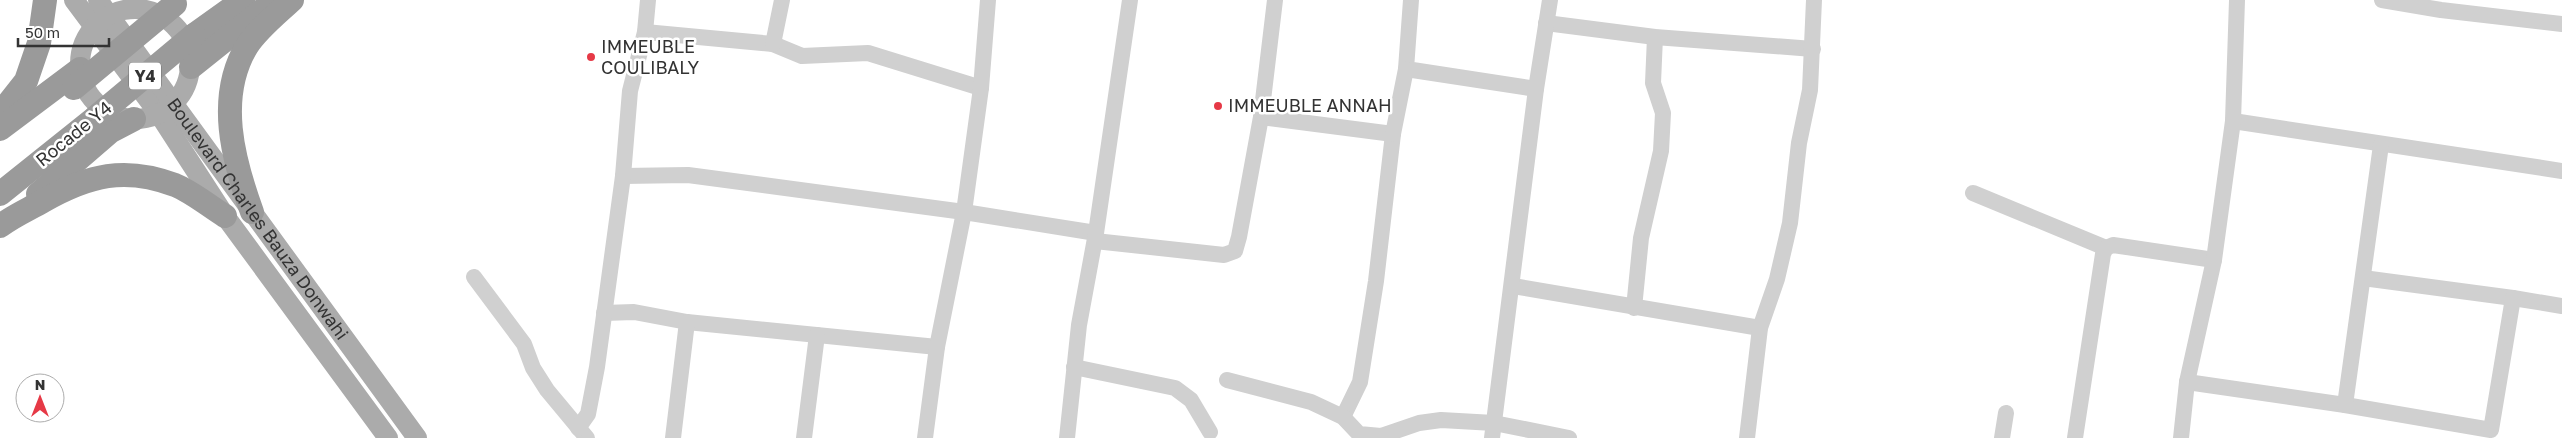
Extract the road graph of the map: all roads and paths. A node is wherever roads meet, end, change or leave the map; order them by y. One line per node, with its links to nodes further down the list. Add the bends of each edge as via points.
1 (45, 0): 30 (highway, via 39,43 26,81)
2 (74, 0): 17 (main road, Boulevard Charles Bauza Donwahi)
3 (243, 0): 41 (highway, Rocade Y4 / Y4, bridge, via 194,35)
4 (276, 0): 24 (highway)
5 (292, 0): 42 (highway, via 248,46 234,77 230,110 233,145)
6 (648, 0): 20 (street)
7 (782, 0): 22 (street)
8 (988, 0): 27 (street)
9 (1130, 0): 46 (street)
10 (1276, 0): 31 (street)
11 (1411, 0): 25 (street)
12 (1550, 0): 18 (street)
13 (1814, 0): 23 (street)
14 (2238, 0): 33 (street)
15 (2382, 0): 19 (street)
16 (168, 4): 17 (main road); 24 (main road, via 168,19 181,32 189,49); 26 (highway, Rocade Y4 / Y4, bridge)
17 (100, 14): 26 (main road, via 85,40); 29 (main road, Boulevard Charles Bauza Donwahi)
18 (1546, 23): 21 (street); 28 (street)
19 (2562, 24)
20 (645, 32): 22 (street); 39 (street, via 630,91)
21 (1655, 37): 23 (street); 54 (street, via 1653,83 1663,113 1661,152 1641,238)
22 (773, 44): 27 (street, via 802,56 868,53)
23 (1813, 49): 57 (street, via 1790,223 1777,279)
24 (191, 67): 29 (main road, via 189,80)
25 (1406, 69): 28 (street); 35 (street)
26 (77, 78): 32 (main road, via 104,109 118,117); 34 (highway); 37 (highway, Rocade Y4 / Y4)
27 (980, 88): 43 (street)
28 (1536, 89): 51 (street)
29 (167, 109): 32 (main road); 42 (main road, Boulevard Charles Bauza Donwahi); 44 (main road, Boulevard Charles Bauza Donwahi)
30 (0, 114)
31 (1261, 117): 35 (street); 46 (street, via 1235,251 1224,255)
32 (134, 119): 45 (highway, via 111,132)
33 (2233, 121): 36 (street); 48 (street)
34 (0, 128)
35 (1393, 134): 65 (street, via 1376,281 1360,382)
36 (2381, 145): 38 (street); 50 (street)
37 (0, 147)
38 (2562, 171)
39 (622, 176): 43 (street, via 688,176); 55 (street)
40 (1974, 193): 47 (street)
41 (0, 194)
42 (252, 212): 72 (main road, Boulevard Charles Bauza Donwahi)
43 (964, 212): 46 (street); 59 (street)
44 (225, 216): 45 (highway, via 177,186 124,174 93,178 51,196); 71 (main road, Boulevard Charles Bauza Donwahi)
45 (2, 224)
46 (1096, 237): 60 (street)
47 (2106, 248): 48 (street, via 2113,245); 80 (street)
48 (2214, 260): 62 (street)
49 (474, 277): 68 (street, via 524,344 533,368 547,390)
50 (2363, 278): 52 (street); 63 (street)
51 (1513, 286): 54 (street); 66 (street)
52 (2513, 298): 53 (street); 69 (street)
53 (2562, 306)
54 (1634, 308): 57 (street)
55 (604, 313): 56 (street, via 634,312); 68 (street)
56 (688, 322): 58 (street); 73 (street)
57 (1760, 328): 78 (street)
58 (817, 335): 59 (street); 74 (street)
59 (938, 347): 75 (street)
60 (1074, 367): 67 (street, via 1175,388 1191,400); 76 (street)
61 (1227, 380): 65 (street, via 1312,402)
62 (2187, 382): 63 (street); 81 (street)
63 (2345, 405): 69 (street)
64 (2006, 413): 79 (street)
65 (1343, 417): 70 (street)
66 (1493, 431): 70 (street, via 1441,420 1419,423 1381,436); 77 (street)
67 (1210, 432)
68 (582, 433)
69 (2491, 434)
70 (1359, 436)
71 (388, 438)
72 (417, 438)
73 (672, 438)
74 (804, 438)
75 (926, 438)
76 (1067, 438)
77 (1569, 438)
78 (1747, 438)
79 (2002, 438)
80 (2074, 438)
81 (2181, 438)

